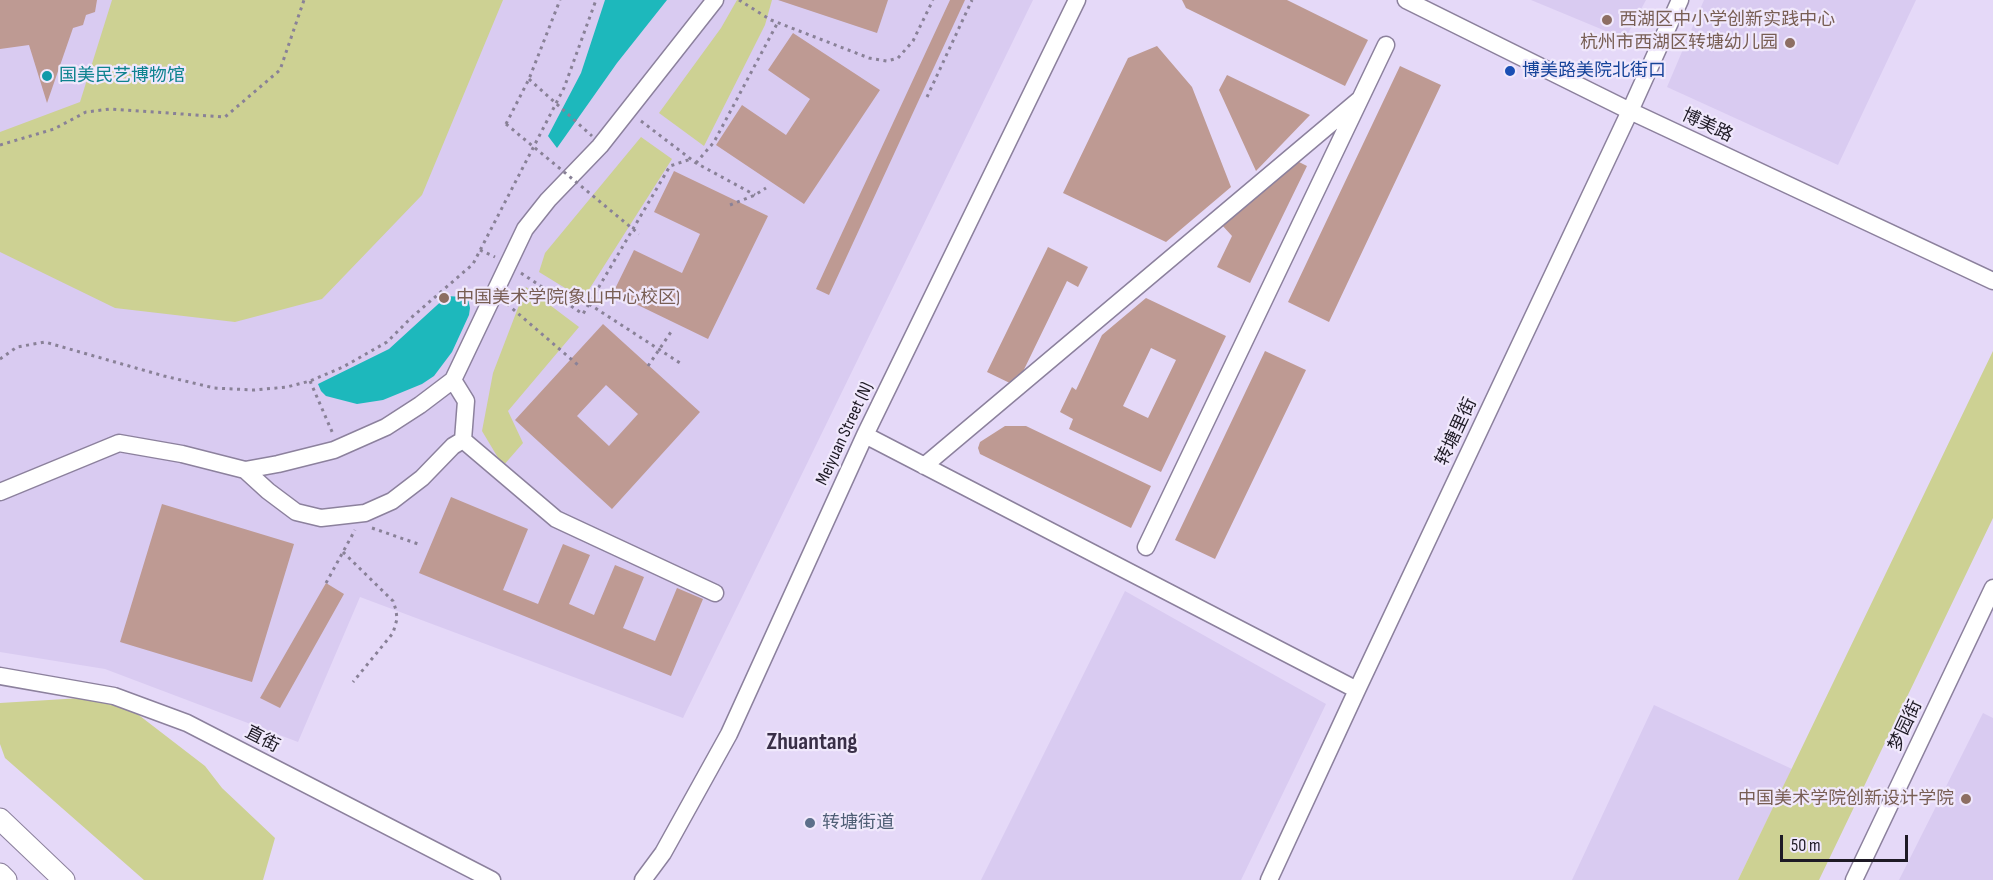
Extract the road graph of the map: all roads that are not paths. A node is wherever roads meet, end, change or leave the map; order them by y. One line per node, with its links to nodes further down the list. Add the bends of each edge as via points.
1 (716, 0): 9 (street, via 600,146 525,229)
2 (1077, 0): 10 (street, Meiyuan Street (N))
3 (1406, 0): 7 (street, 博美路)
4 (1680, 0): 7 (street, 转塘里街)
5 (1386, 45): 6 (street)
6 (1360, 99): 12 (street); 15 (street)
7 (1630, 111): 8 (street, 博美路); 19 (street, 转塘里街)
8 (1993, 281)
9 (453, 380): 11 (street, via 466,401); 13 (street, via 386,427 339,448)
10 (865, 435): 12 (street); 25 (street, Meiyuan Street (N), via 729,734 663,853)
11 (463, 440): 13 (street, via 422,478 362,518 321,518 296,512); 17 (street, via 555,519)
12 (924, 465): 19 (street)
13 (244, 470): 14 (street, via 119,443)
14 (0, 492)
15 (1146, 547)
16 (1993, 588): 27 (street, 梦园街)
17 (715, 593)
18 (0, 676): 24 (street, 直街, via 114,696 187,723)
19 (1357, 690): 26 (street, 转塘里街)
20 (0, 819): 23 (main road)
21 (0, 874): 22 (main road)
22 (6, 880)
23 (64, 880)
24 (492, 880)
25 (643, 880)
26 (1269, 880)
27 (1854, 880)

